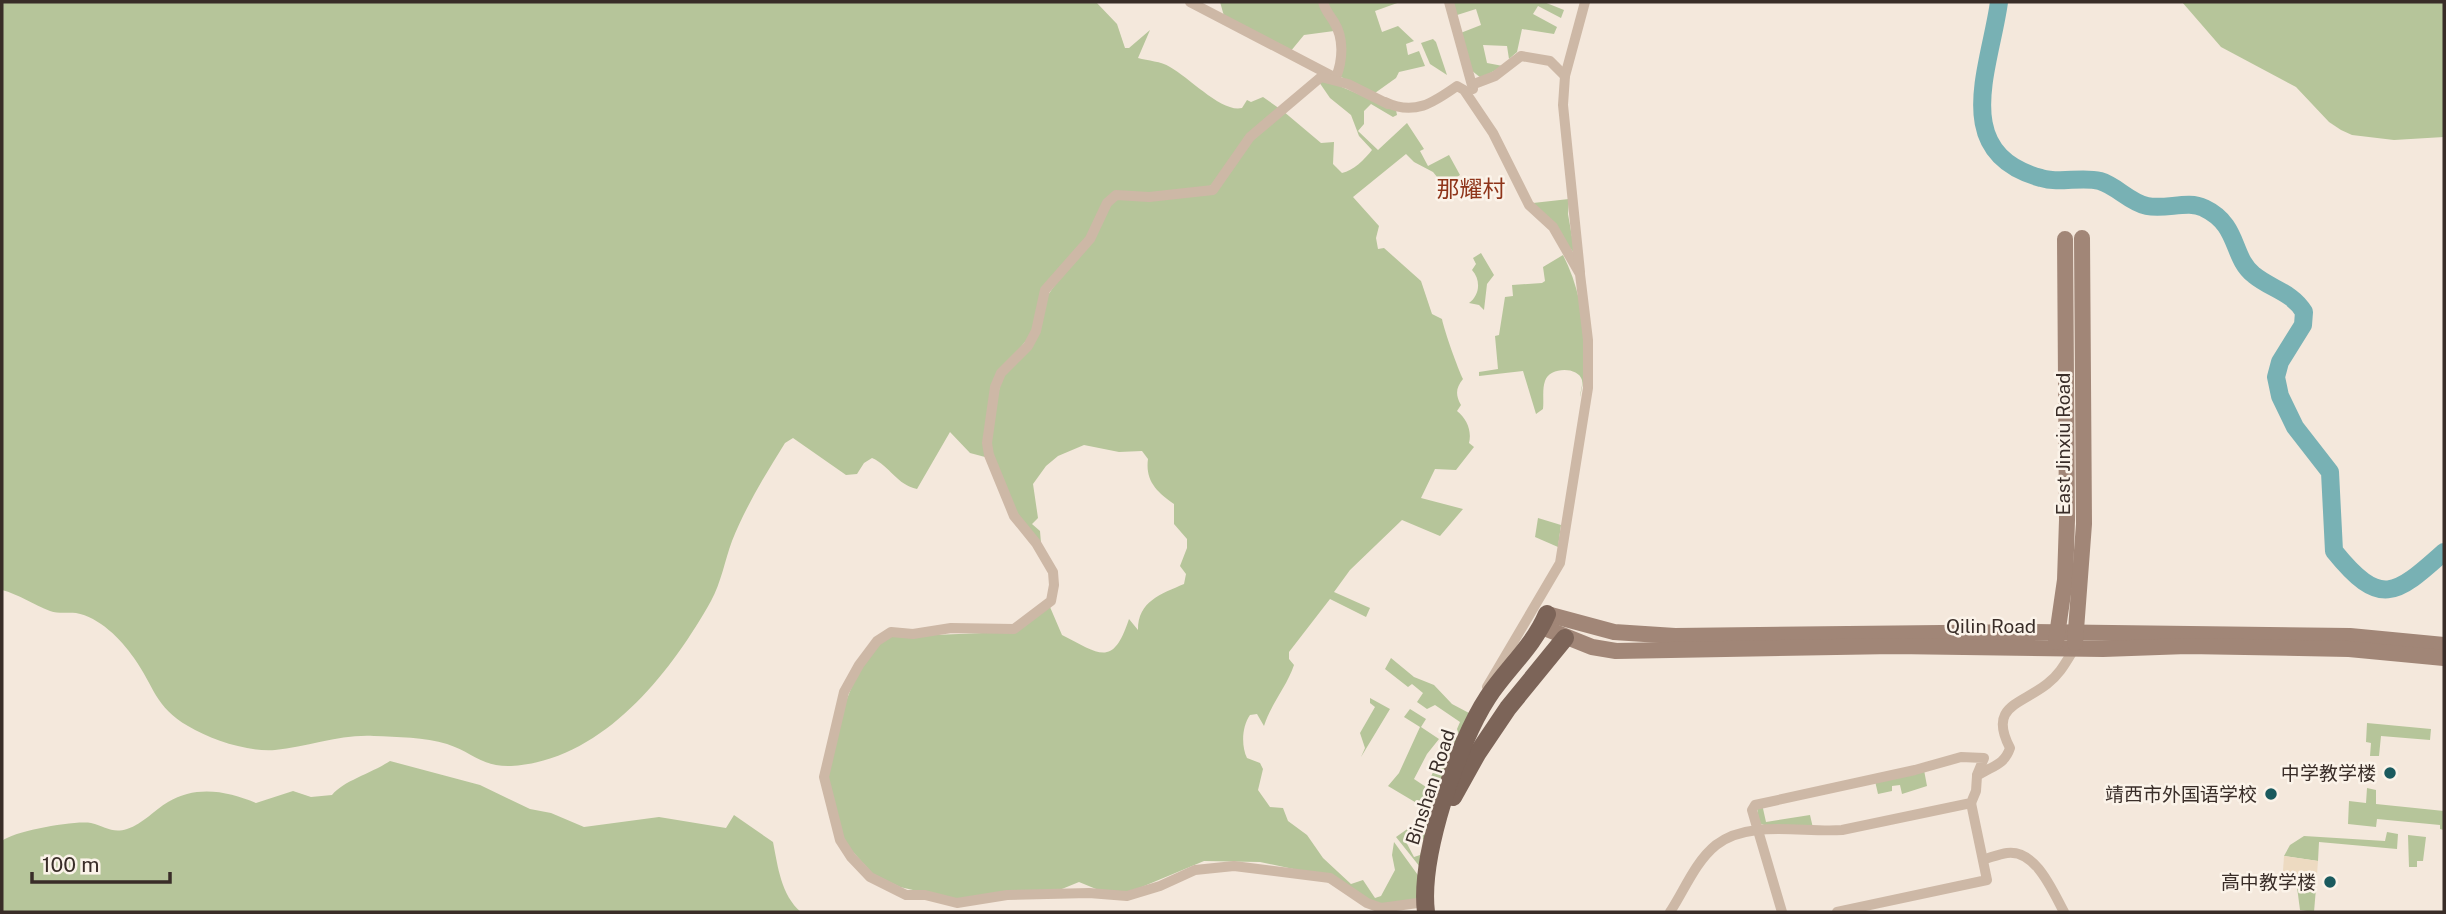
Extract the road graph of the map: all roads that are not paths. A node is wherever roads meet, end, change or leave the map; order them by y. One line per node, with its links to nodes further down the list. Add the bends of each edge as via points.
1 (1190, 2): 6 (street)
2 (1323, 2): 6 (street, via 1341,45)
3 (1449, 2): 7 (street, via 1460,51)
4 (1585, 2): 5 (street)
5 (1564, 76): 7 (street, via 1550,61 1521,56 1495,76); 12 (street)
6 (1336, 77): 9 (street)
7 (1474, 84): 8 (street)
8 (1470, 97): 9 (street, via 1457,86 1428,106); 12 (street, via 1530,205 1553,227)
9 (1388, 104): 24 (street, via 1321,78 1250,137 1213,190 1149,197 1127,193 1107,203 1097,229 1045,290 1036,331 1028,345 1001,373 987,443 1014,516 1053,572 1051,601 1014,629 891,632 881,638 844,692 824,777 840,840 850,857 870,877 906,895 957,903 1007,895 1119,897 1195,870 1234,866 1330,878 1381,908)
10 (2082, 238): 16 (main road, East Jinxiu Road, via 2084,486)
11 (2065, 239): 15 (main road, East Jinxiu Road, via 2066,580)
12 (1580, 274): 19 (street, via 1589,368 1564,545 1553,579 1496,669)
13 (1544, 620): 14 (main road, Qilin Road); 15 (main road, Qilin Road, via 1675,636 2034,632); 19 (main road, Binshan Road)
14 (1565, 638): 15 (main road, Qilin Road, via 1616,651); 24 (main road, Binshan Road, via 1508,708 1456,791 1430,876)
15 (2056, 641): 16 (main road, Qilin Road)
16 (2075, 641): 17 (main road, Qilin Road, via 2350,636); 18 (main road, Qilin Road, via 2349,649); 20 (street, via 2057,676 2007,711 2001,728 2010,748 2007,756)
17 (2444, 645)
18 (2444, 658)
19 (1482, 706): 24 (main road, Binshan Road, via 1452,776 1429,862)
20 (1977, 776): 21 (street); 22 (street, via 1984,758 1961,757 1915,771 1763,801 1752,807)
21 (1971, 803): 22 (street, via 1842,830); 23 (street)
22 (1759, 831): 25 (street, via 1715,846); 26 (street)
23 (1985, 859): 27 (street, via 1986,880); 28 (street, via 2009,852 2026,859 2048,882)
24 (1428, 909)
25 (1670, 912)
26 (1782, 912)
27 (1838, 912)
28 (2064, 912)

